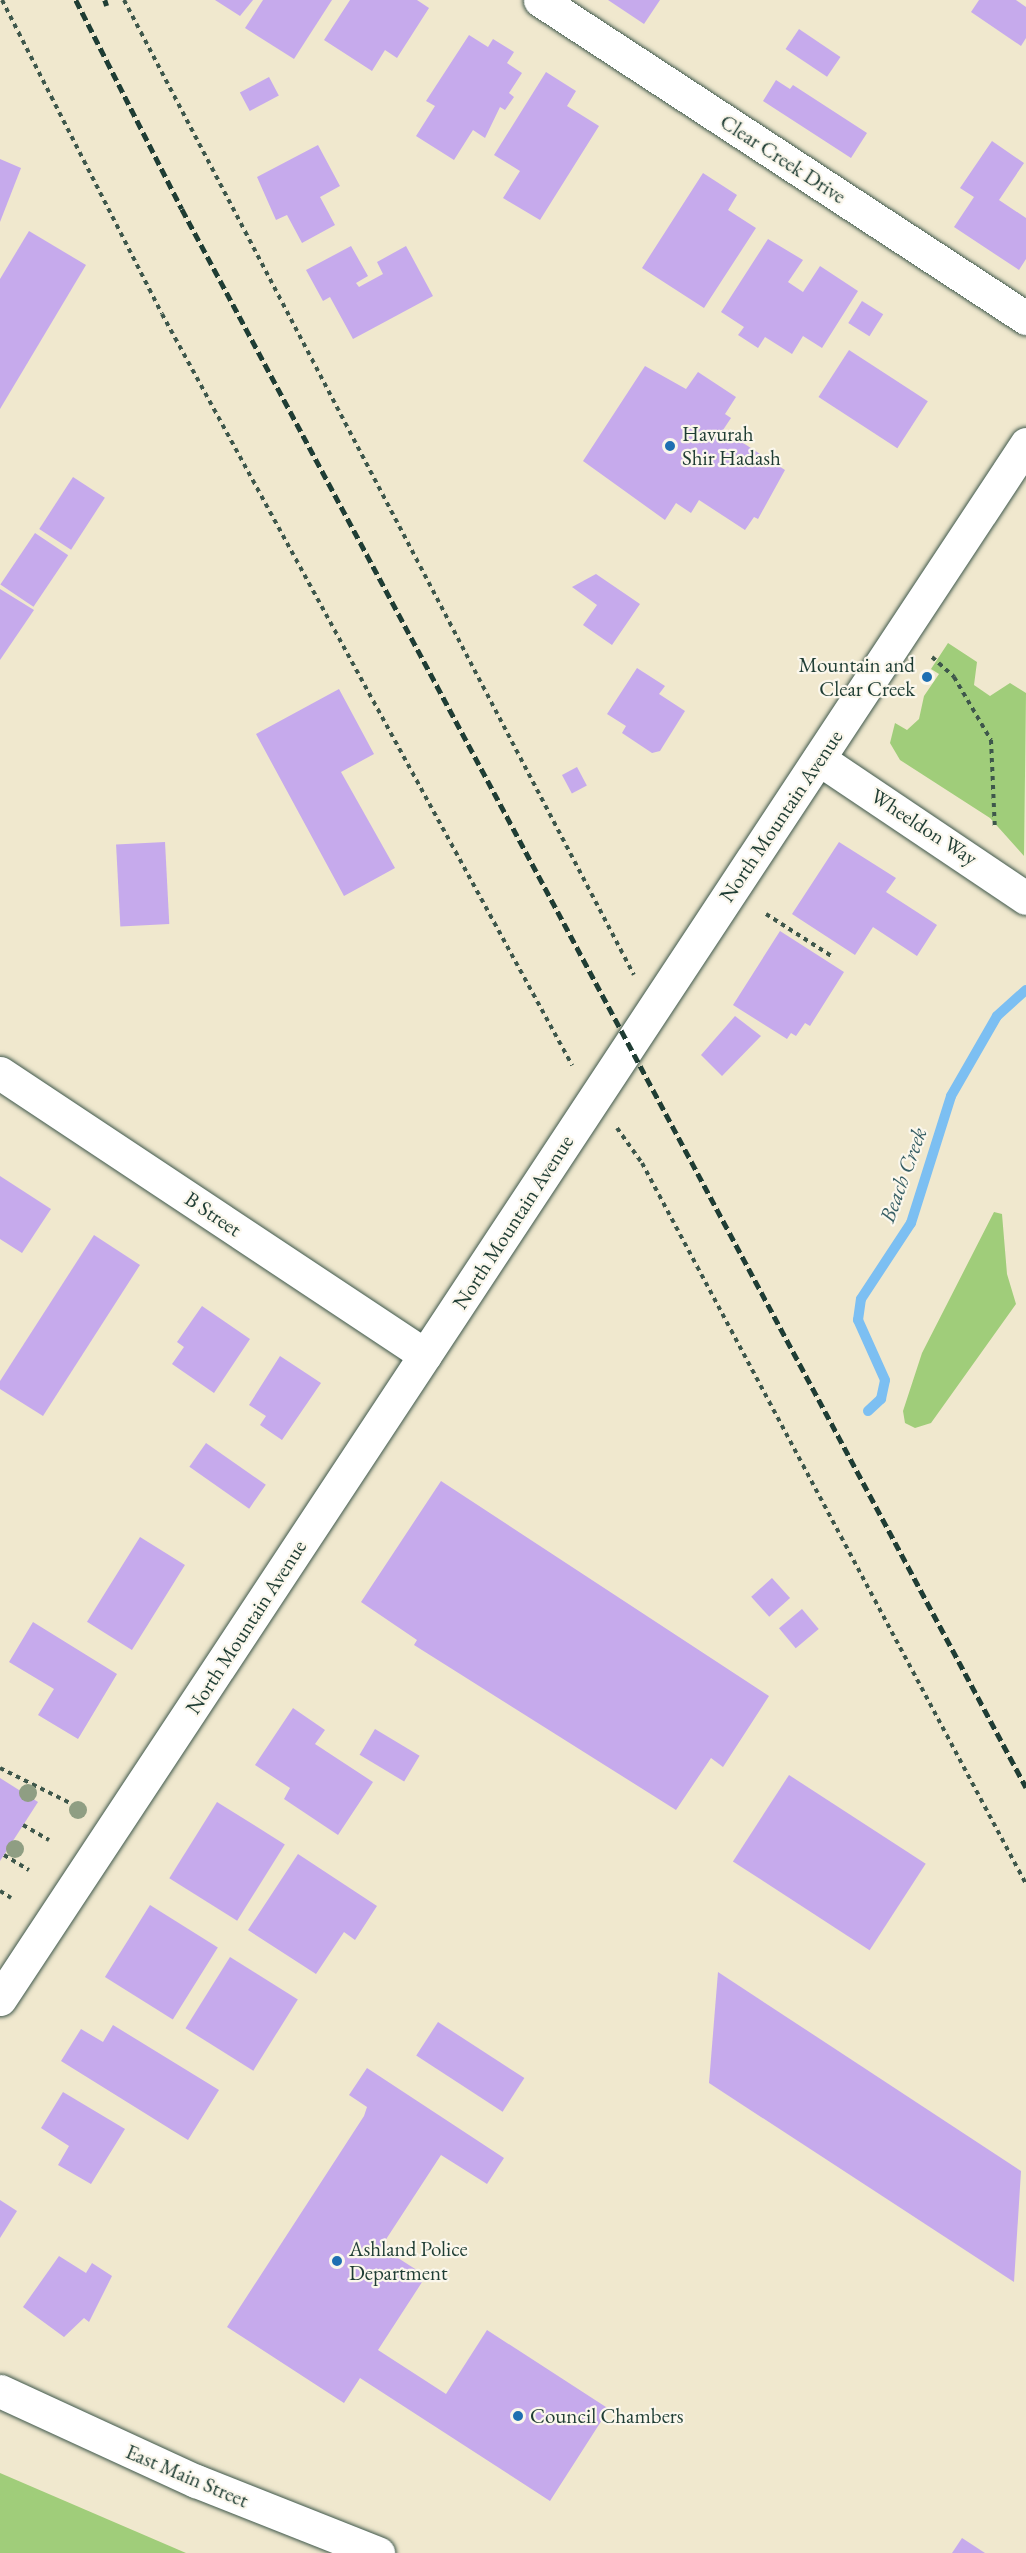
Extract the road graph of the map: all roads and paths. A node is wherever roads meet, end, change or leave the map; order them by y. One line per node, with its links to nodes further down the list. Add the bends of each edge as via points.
1 (2, 0): 13 (path, via 162,314)
2 (124, 0): 12 (path, via 628,968)
3 (540, 0): 4 (street, Clear Creek Drive)
4 (1026, 318)
5 (1026, 444): 7 (street, North Mountain Avenue)
6 (932, 657): 8 (path, via 954,677 991,740)
7 (819, 759): 9 (street, Wheeldon Way); 12 (street, North Mountain Avenue)
8 (995, 830)
9 (1026, 898)
10 (766, 914): 11 (path)
11 (833, 957)
12 (656, 1004): 16 (street, North Mountain Avenue)
13 (568, 1058)
14 (0, 1073): 16 (street, B Street)
15 (623, 1137): 23 (path)
16 (425, 1355): 26 (street, North Mountain Avenue)
17 (0, 1768): 18 (path)
18 (72, 1804)
19 (24, 1825): 20 (path)
20 (49, 1840)
21 (4, 1855): 22 (path)
22 (29, 1870)
23 (1026, 1884)
24 (0, 1891): 25 (path)
25 (11, 1898)
26 (0, 1999)
27 (0, 2391): 28 (street, East Main Street, via 196,2481)
28 (378, 2553)

